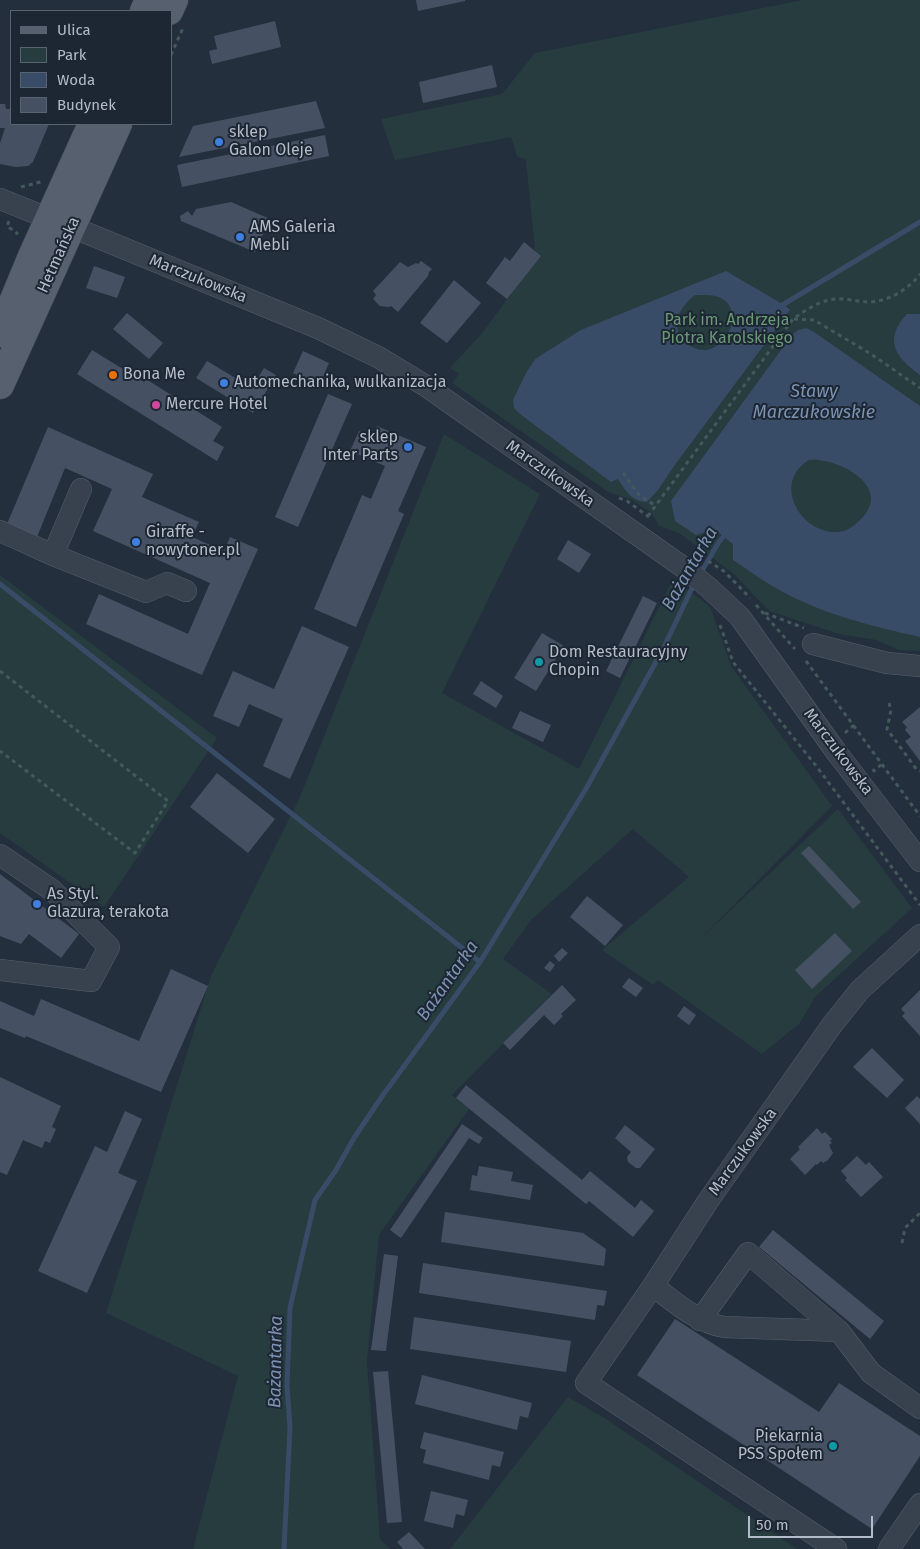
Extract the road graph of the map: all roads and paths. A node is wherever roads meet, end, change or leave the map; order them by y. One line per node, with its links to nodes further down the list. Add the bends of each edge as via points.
1 (102, 131): 3 (main road, Hetmańska)
2 (0, 199): 3 (street, Marczukowska)
3 (61, 223): 5 (main road, Hetmańska, via 33,254); 31 (street, Marczukowska, via 318,328 378,357 426,386 683,567 748,627 832,746)
4 (920, 274): 6 (path, via 906,288 888,298 872,302 835,299 809,307)
5 (22, 310): 7 (main road, Hetmańska); 8 (main road, Hetmańska)
6 (793, 320): 9 (path, via 814,320); 12 (path)
7 (0, 333)
8 (0, 385)
9 (920, 388)
10 (624, 473): 12 (path, via 639,495)
11 (81, 489): 15 (street)
12 (656, 506): 13 (path)
13 (648, 516)
14 (0, 531): 15 (street)
15 (54, 556): 17 (street, via 146,592 167,583)
16 (725, 572): 19 (path)
17 (186, 591)
18 (720, 623): 32 (path, via 733,662 817,767)
19 (806, 653): 20 (street); 23 (path)
20 (920, 666)
21 (0, 671): 25 (path, via 168,801 135,853)
22 (889, 703): 28 (path, via 891,710 887,729)
23 (854, 725): 24 (path); 26 (path)
24 (845, 734)
25 (0, 751)
26 (883, 763): 27 (path); 29 (path)
27 (874, 771)
28 (920, 771)
29 (920, 816)
30 (0, 855): 34 (street, via 52,890 109,946 91,981)
31 (920, 861)
32 (920, 906)
33 (920, 935): 37 (street, Marczukowska, via 860,990 832,1024 708,1201)
34 (0, 970)
35 (920, 1213): 36 (path, via 905,1228)
36 (902, 1243)
37 (653, 1286): 38 (street); 42 (street, Marczukowska, via 586,1383)
38 (700, 1320): 39 (street, via 724,1327); 39 (street, via 748,1253)
39 (839, 1331): 40 (street, via 871,1373)
40 (920, 1408)
41 (920, 1504): 43 (street)
42 (836, 1549)
43 (889, 1549)

